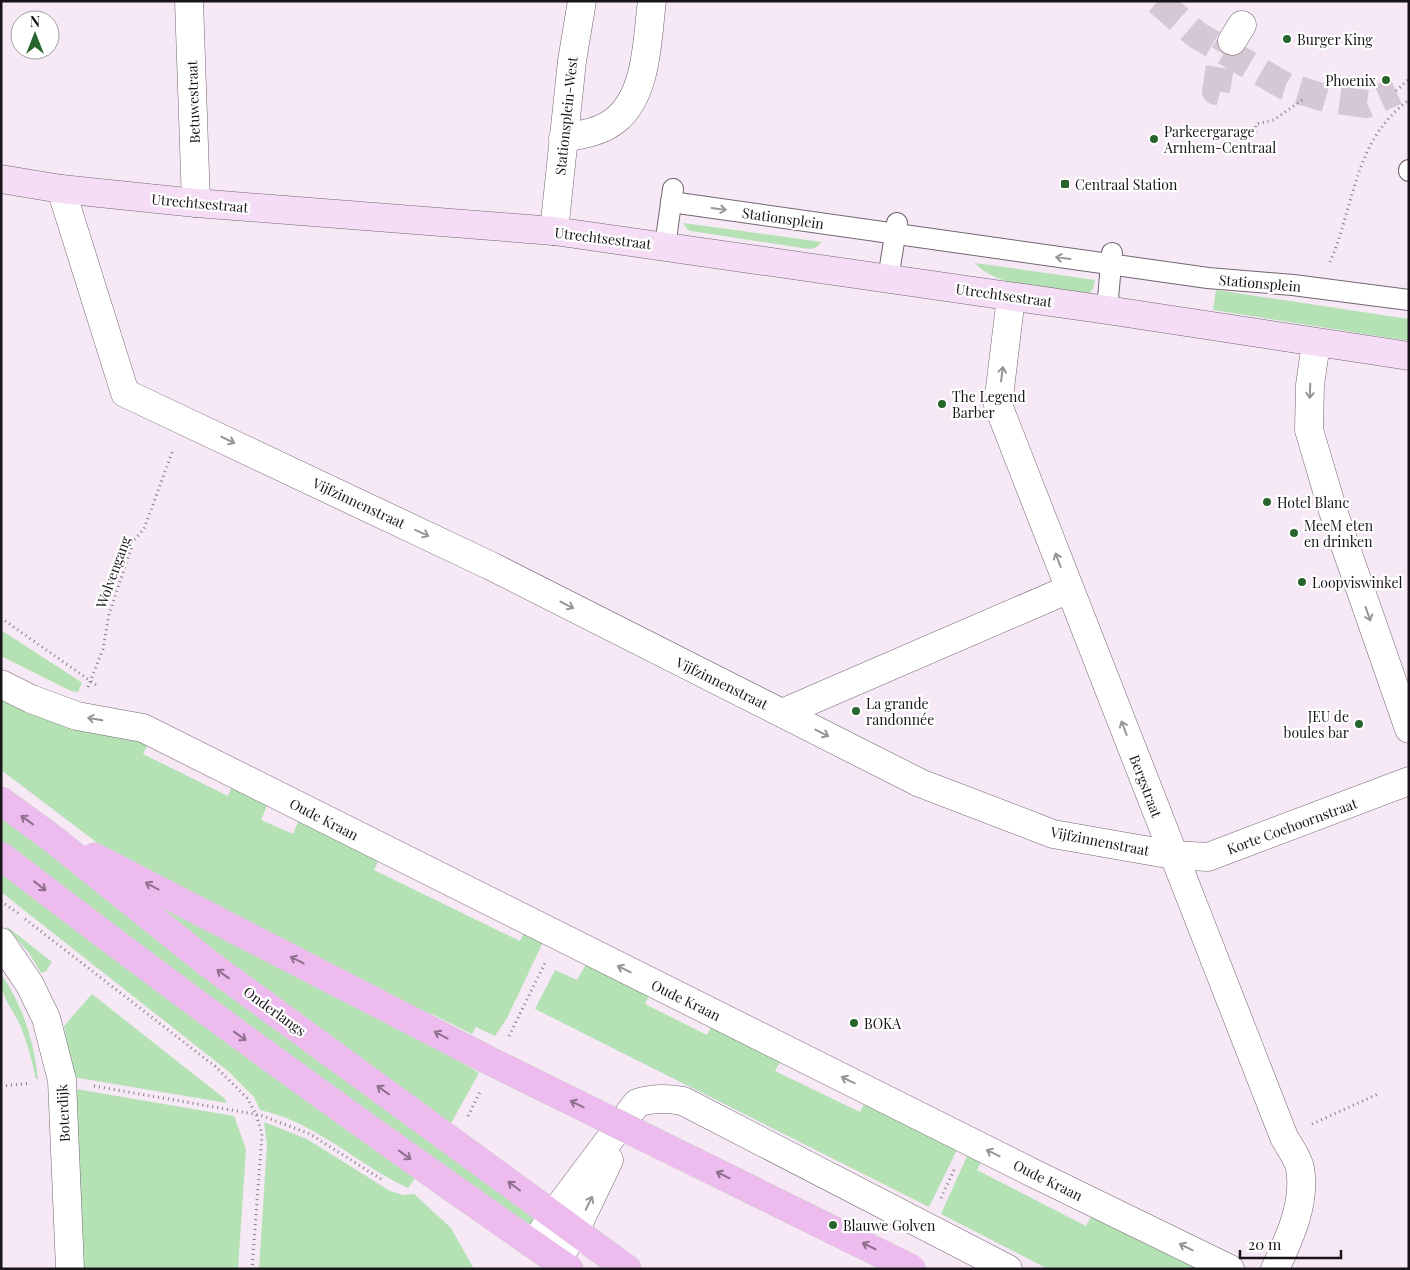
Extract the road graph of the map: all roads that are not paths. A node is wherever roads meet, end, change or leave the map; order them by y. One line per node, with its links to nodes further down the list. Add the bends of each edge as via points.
1 (189, 1): 7 (street, Betuwestraat)
2 (582, 1): 4 (street, Stationsplein-West)
3 (652, 1): 4 (street, via 642,69 633,97 617,119 590,133)
4 (562, 138): 9 (street, Stationsplein-West)
5 (1, 179): 6 (street, Utrechtsestraat)
6 (61, 189): 7 (street, Utrechtsestraat); 20 (street, Vijfzinnenstraat, one-way to 20, via 125,393 482,562)
7 (196, 204): 9 (street, Utrechtsestraat)
8 (896, 228): 10 (lane, Stationsplein, one-way to 8, via 672,195); 11 (lane, Stationsplein, one-way to 8); 12 (lane)
9 (554, 231): 10 (street, Utrechtsestraat)
10 (665, 246): 12 (street, Utrechtsestraat)
11 (1112, 259): 14 (lane, Stationsplein, via 1208,278); 15 (lane)
12 (888, 279): 13 (street, Utrechtsestraat)
13 (1011, 297): 15 (street, Utrechtsestraat); 18 (street, Bergstraat, one-way to 13, via 998,405)
14 (1409, 300)
15 (1107, 310): 16 (street, Utrechtsestraat)
16 (1316, 343): 17 (street); 21 (street, one-way to 21, via 1310,385 1309,430 1333,511)
17 (1409, 356)
18 (1069, 589): 20 (street, Vijfzinnenstraat); 25 (street, Bergstraat, one-way to 18)
19 (1, 684): 37 (street, Oude Kraan, one-way to 19, via 143,728 77,716)
20 (782, 713): 25 (street, Vijfzinnenstraat, one-way to 25, via 920,783 1053,834)
21 (1409, 729)
22 (1409, 781): 25 (street, Korte Coehoornstraat, via 1208,857)
23 (1, 801): 24 (main road, Onderlangs, one-way to 23)
24 (53, 838): 29 (main road, Onderlangs, one-way to 24, via 209,964); 35 (main road, one-way to 24, bridge, via 484,1058)
25 (1173, 855): 38 (street, Bergstraat, via 1284,1137 1300,1166 1302,1196)
26 (1, 856): 31 (main road, one-way to 31, via 294,1075)
27 (1, 942): 33 (street, Boterdijk, via 30,984 46,1018 62,1080)
28 (637, 1103): 29 (street); 30 (street, one-way to 28); 36 (street, via 668,1098 684,1101)
29 (553, 1215): 30 (main road, Onderlangs); 31 (street)
30 (575, 1231): 32 (street); 34 (main road, Onderlangs)
31 (534, 1244): 32 (main road)
32 (563, 1265)
33 (70, 1269)
34 (627, 1269)
35 (912, 1269)
36 (1008, 1269)
37 (1230, 1269)
38 (1275, 1269)

